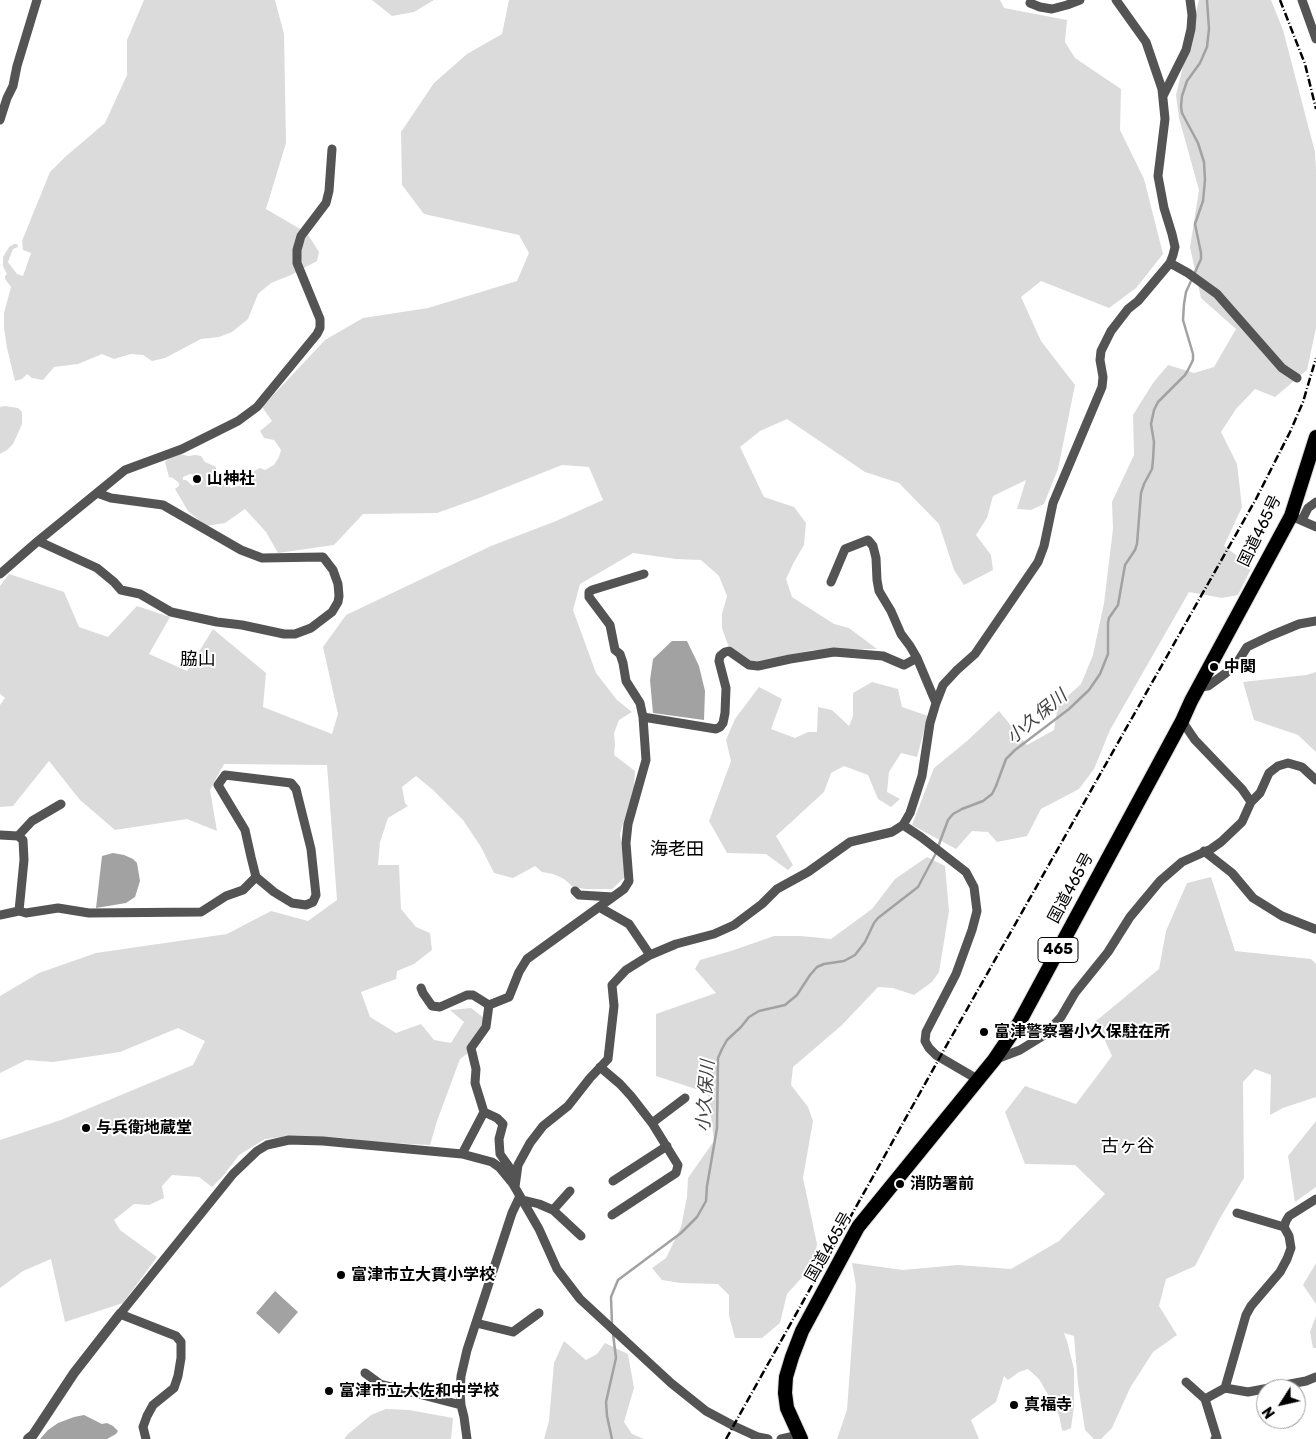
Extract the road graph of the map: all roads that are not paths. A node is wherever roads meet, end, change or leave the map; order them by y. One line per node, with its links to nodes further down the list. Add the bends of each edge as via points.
1 (37, 0): 9 (street)
2 (1080, 0): 6 (street, via 1052,9)
3 (1116, 0): 8 (street, via 1146,42)
4 (1190, 0): 8 (street, via 1191,29 1186,50)
5 (1302, 0): 7 (street)
6 (1030, 4)
7 (1316, 39)
8 (1163, 97): 11 (street, via 1165,119 1158,176 1175,247)
9 (0, 120)
10 (332, 148): 14 (street, via 326,203 301,236 297,250 297,263 320,319 317,334 257,407 238,421 182,449 125,470)
11 (1170, 263): 12 (street, via 1217,294 1282,368); 25 (street, via 1128,309 1101,351 1102,387 1053,503 1038,562 976,654 943,685)
12 (1297, 378)
13 (1316, 437): 16 (highway, 国道465号 / 465)
14 (97, 493): 18 (street); 18 (street, via 163,505 241,550 262,558 323,557 338,584 338,602 332,612 311,628 295,634 217,622 171,612 140,594 121,590 98,568)
15 (1316, 502): 16 (street)
16 (1296, 518): 17 (street); 24 (highway, 国道465号 / 465)
17 (1316, 527)
18 (38, 541): 19 (street)
19 (0, 574)
20 (644, 574): 26 (street, via 589,592 589,597 610,625 626,681 640,702)
21 (831, 582): 23 (street, via 845,549 868,540 876,558 879,591)
22 (1316, 621): 24 (street, via 1299,624 1248,647 1226,673 1208,686)
23 (917, 658): 25 (street); 26 (street, via 904,665 883,656 834,652 758,666 749,665 729,651 720,656 719,661 726,688 720,727)
24 (1199, 687): 27 (highway, 国道465号 / 465)
25 (936, 703): 31 (street, via 922,776 910,813)
26 (643, 717): 37 (street, via 646,760 628,824 629,881)
27 (1182, 720): 29 (street, via 1195,740); 45 (highway, 国道465号 / 465, via 1019,1022)
28 (1316, 780): 29 (street, via 1302,768 1288,763 1278,766 1269,773 1260,793)
29 (1251, 802): 34 (street, via 1242,822 1221,842)
30 (61, 804): 33 (street, via 32,821)
31 (902, 825): 42 (street, via 892,832 850,842 777,889 734,925); 47 (street, via 966,872 974,887 977,911 972,930 956,974 925,1040 928,1048)
32 (0, 835): 33 (street)
33 (18, 836): 39 (street, via 23,840 24,860)
34 (1204, 851): 41 (street, via 1232,873 1253,898 1282,916); 45 (street, via 1182,862 1160,882 1130,917 1108,952 1046,1034 1020,1050)
35 (256, 877): 35 (street, via 245,830 218,785 225,776 291,783 296,789 311,849 316,895 313,902 306,905 292,903); 39 (street, via 242,890 201,912 89,913 58,908 26,913)
36 (574, 891): 37 (street, via 579,895)
37 (614, 896): 38 (street)
38 (599, 907): 42 (street, via 629,924); 44 (street, via 527,959 518,972 509,997)
39 (19, 911): 40 (street)
40 (0, 915)
41 (1316, 929)
42 (650, 955): 46 (street, via 626,970 612,985 614,1006 608,1059)
43 (421, 988): 44 (street, via 432,1006 440,1007 467,995)
44 (489, 1005): 49 (street, via 486,1027 472,1048 475,1083)
45 (994, 1060): 47 (highway, 国道465号 / 465)
46 (600, 1067): 50 (street, via 620,1084); 54 (street, via 568,1106 543,1126 530,1143 518,1166)
47 (977, 1079): 72 (highway, 国道465号 / 465, via 858,1227 802,1331 786,1377 785,1393 787,1408)
48 (685, 1098): 50 (street)
49 (484, 1112): 52 (street); 54 (street, via 503,1124 500,1154 510,1168)
50 (652, 1123): 51 (street)
51 (667, 1146): 53 (street); 60 (street, via 678,1165 676,1173)
52 (462, 1154): 54 (street, via 492,1162); 64 (street, via 323,1141 289,1140 267,1145 233,1174)
53 (613, 1181)
54 (514, 1185): 56 (street)
55 (570, 1191): 58 (street)
56 (521, 1198): 58 (street); 65 (street, via 512,1213); 76 (street, via 556,1269 580,1299 706,1411)
57 (1316, 1200): 61 (street, via 1289,1216)
58 (553, 1210): 62 (street)
59 (1237, 1213): 61 (street)
60 (612, 1215)
61 (1284, 1227): 69 (street, via 1291,1248 1287,1259 1246,1315)
62 (581, 1236)
63 (540, 1313): 65 (street, via 513,1332)
64 (120, 1314): 73 (street); 74 (street, via 176,1336 181,1342 174,1388 153,1405 143,1427)
65 (476, 1323): 71 (street, via 461,1376)
66 (365, 1373): 71 (street, via 380,1384)
67 (1316, 1378): 69 (street, via 1248,1392)
68 (1186, 1382): 70 (street)
69 (1225, 1388): 70 (street)
70 (1205, 1399): 78 (street)
71 (461, 1405): 75 (street)
72 (800, 1437): 77 (street)
73 (28, 1439)
74 (146, 1439)
75 (467, 1439)
76 (768, 1439)
77 (781, 1439)
78 (1215, 1439)

